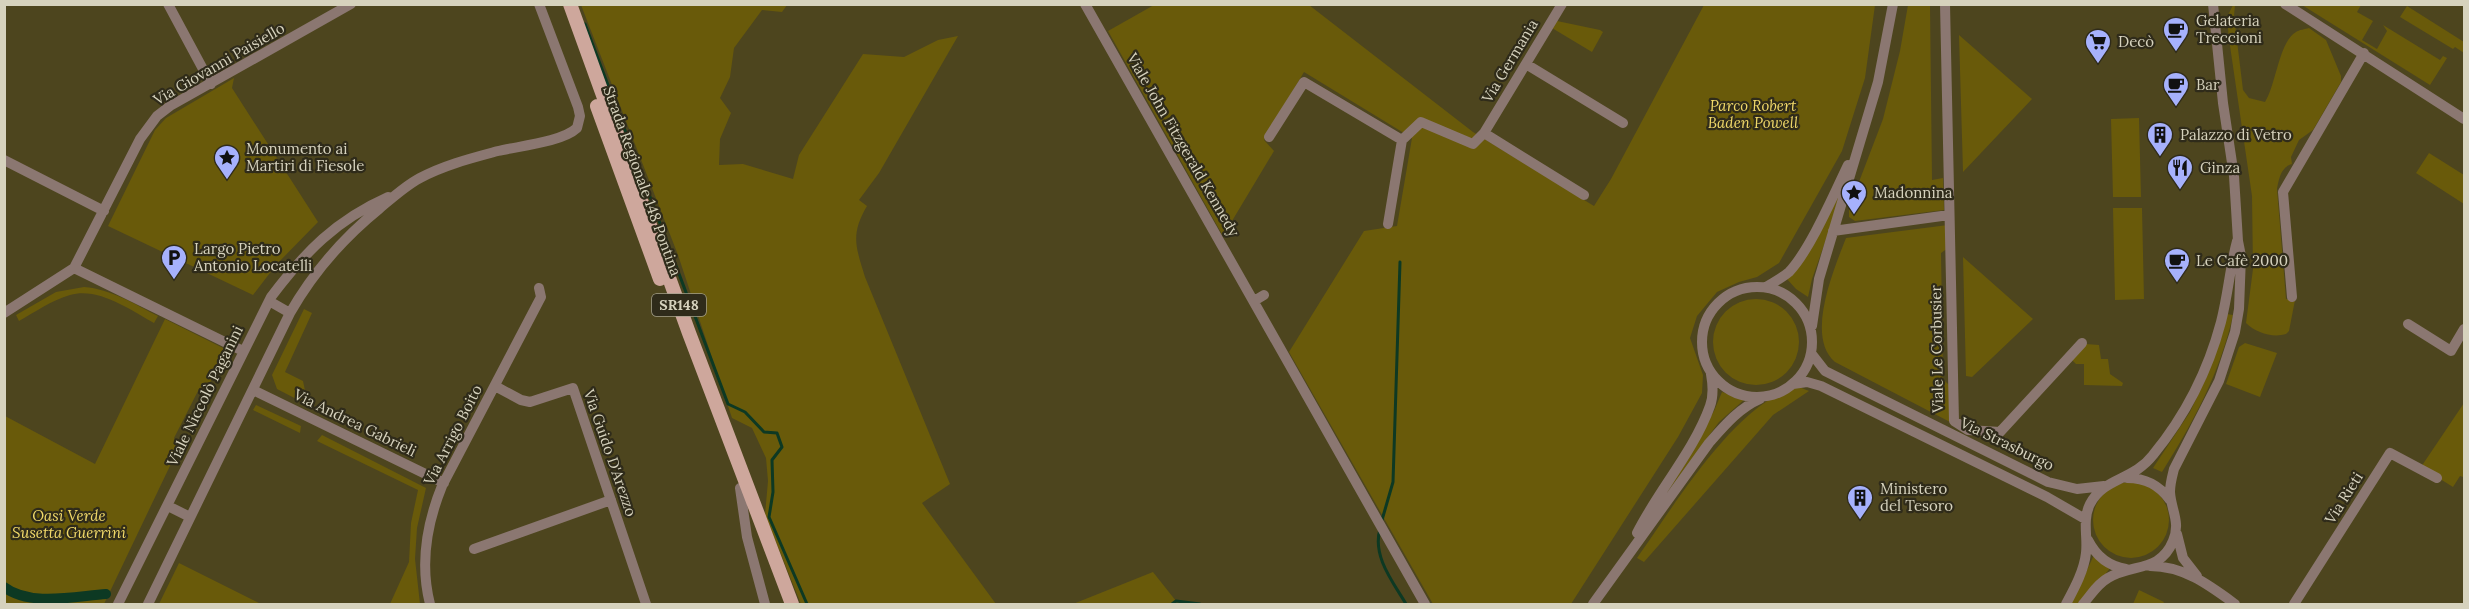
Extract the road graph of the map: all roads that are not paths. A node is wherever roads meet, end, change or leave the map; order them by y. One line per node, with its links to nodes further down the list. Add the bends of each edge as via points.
1 (168, 4): 14 (street)
2 (351, 4): 14 (street, Via Giovanni Paisiello)
3 (539, 4): 22 (street, Viale Niccolò Paganini, via 578,107 577,128 563,136 456,164 424,176)
4 (562, 4): 53 (main road, Strada Regionale 148 Pontina / SR148, via 630,200)
5 (1085, 4): 35 (street, Viale John Fitzgerald Kennedy)
6 (1562, 4): 13 (street, Via Germania)
7 (1893, 4): 17 (street)
8 (1945, 4): 25 (street, Viale Le Corbusier)
9 (2213, 4): 28 (street)
10 (2285, 4): 12 (street)
11 (574, 8): 72 (main road, Strada Regionale 148 Pontina / SR148, via 689,333)
12 (2364, 53): 15 (street); 33 (street, via 2283,192)
13 (1526, 64): 16 (street); 18 (street, Via Germania)
14 (211, 84): 24 (street, Via Giovanni Paisiello, via 158,116 140,139)
15 (2464, 119)
16 (1623, 123)
17 (1864, 133): 27 (street); 30 (street, via 1797,261)
18 (1484, 134): 20 (street, via 1473,144 1421,122); 23 (street)
19 (1269, 137): 20 (street, via 1304,81)
20 (1402, 140): 26 (street)
21 (4, 160): 24 (street)
22 (402, 190): 34 (street, Viale Niccolò Paganini, via 329,231 298,262); 37 (street, Viale Niccolò Paganini, via 330,254)
23 (1584, 195)
24 (104, 211): 29 (street, Via Giovanni Paisiello)
25 (1949, 215): 27 (street); 41 (street, Viale Le Corbusier, via 1954,421 1968,430 2000,432)
26 (1388, 224)
27 (1833, 231): 40 (street, via 1819,279)
28 (2238, 241): 49 (street, via 2221,322 2194,396 2153,456); 56 (street, via 2241,282 2235,332 2219,381 2174,469 2170,494)
29 (74, 268): 36 (street); 42 (street)
30 (1766, 287): 40 (street, via 1796,302); 44 (street, via 1747,287 1730,293 1715,305 1702,339 1704,357)
31 (539, 288): 46 (street, Via Arrigo Boito, via 541,297)
32 (1264, 295): 35 (street)
33 (2292, 297)
34 (269, 301): 37 (street); 42 (street, Viale Niccolò Paganini)
35 (1254, 301): 73 (street, Viale John Fitzgerald Kennedy)
36 (4, 313)
37 (290, 313): 47 (street, Viale Niccolò Paganini)
38 (2408, 324): 39 (street, via 2451,351)
39 (2464, 329)
40 (1812, 332): 43 (street)
41 (2082, 343)
42 (243, 351): 55 (street, Viale Niccolò Paganini)
43 (1811, 353): 45 (street, via 1805,370); 52 (street, Via Strasburgo, via 1825,371 2048,482 2078,489)
44 (1712, 374): 48 (street, via 1736,393); 62 (street, via 1710,405 1700,428)
45 (1793, 384): 48 (street); 58 (street, Via Strasburgo, via 1821,386)
46 (495, 386): 51 (street, Via Arrigo Boito); 54 (street, Via Guido D'Arezzo, via 530,402 573,388)
47 (253, 390): 51 (street, Via Andrea Gabrieli); 57 (street, Viale Niccolò Paganini)
48 (1766, 396): 62 (street, via 1750,403 1709,443)
49 (2124, 478): 52 (street); 56 (street, via 2155,485)
50 (2437, 478): 78 (street, Via Rieti, via 2390,453)
51 (444, 483): 68 (street, Via Arrigo Boito, via 428,530)
52 (2104, 486): 58 (street, via 2091,501)
53 (740, 488): 70 (street, via 747,537); 71 (main road, Strada Regionale 148 Pontina / SR148)
54 (611, 500): 61 (street); 69 (street, Via Guido D'Arezzo)
55 (168, 506): 57 (street); 66 (street, Viale Niccolò Paganini)
56 (2175, 510): 59 (street)
57 (190, 517): 67 (street, Viale Niccolò Paganini)
58 (2085, 519): 60 (street)
59 (2176, 531): 63 (street, via 2167,552); 65 (street, via 2183,558)
60 (2087, 537): 64 (street, via 2104,561); 75 (street, via 2082,570)
61 (474, 549)
62 (1621, 563): 74 (street)
63 (2148, 567): 64 (street); 65 (street, via 2162,566)
64 (2132, 570): 76 (street, via 2106,579)
65 (2202, 580): 77 (street)
66 (118, 604)
67 (148, 604)
68 (430, 604)
69 (646, 604)
70 (765, 604)
71 (783, 604)
72 (792, 604)
73 (1425, 604)
74 (1593, 604)
75 (2066, 604)
76 (2083, 604)
77 (2235, 604)
78 (2294, 604)

